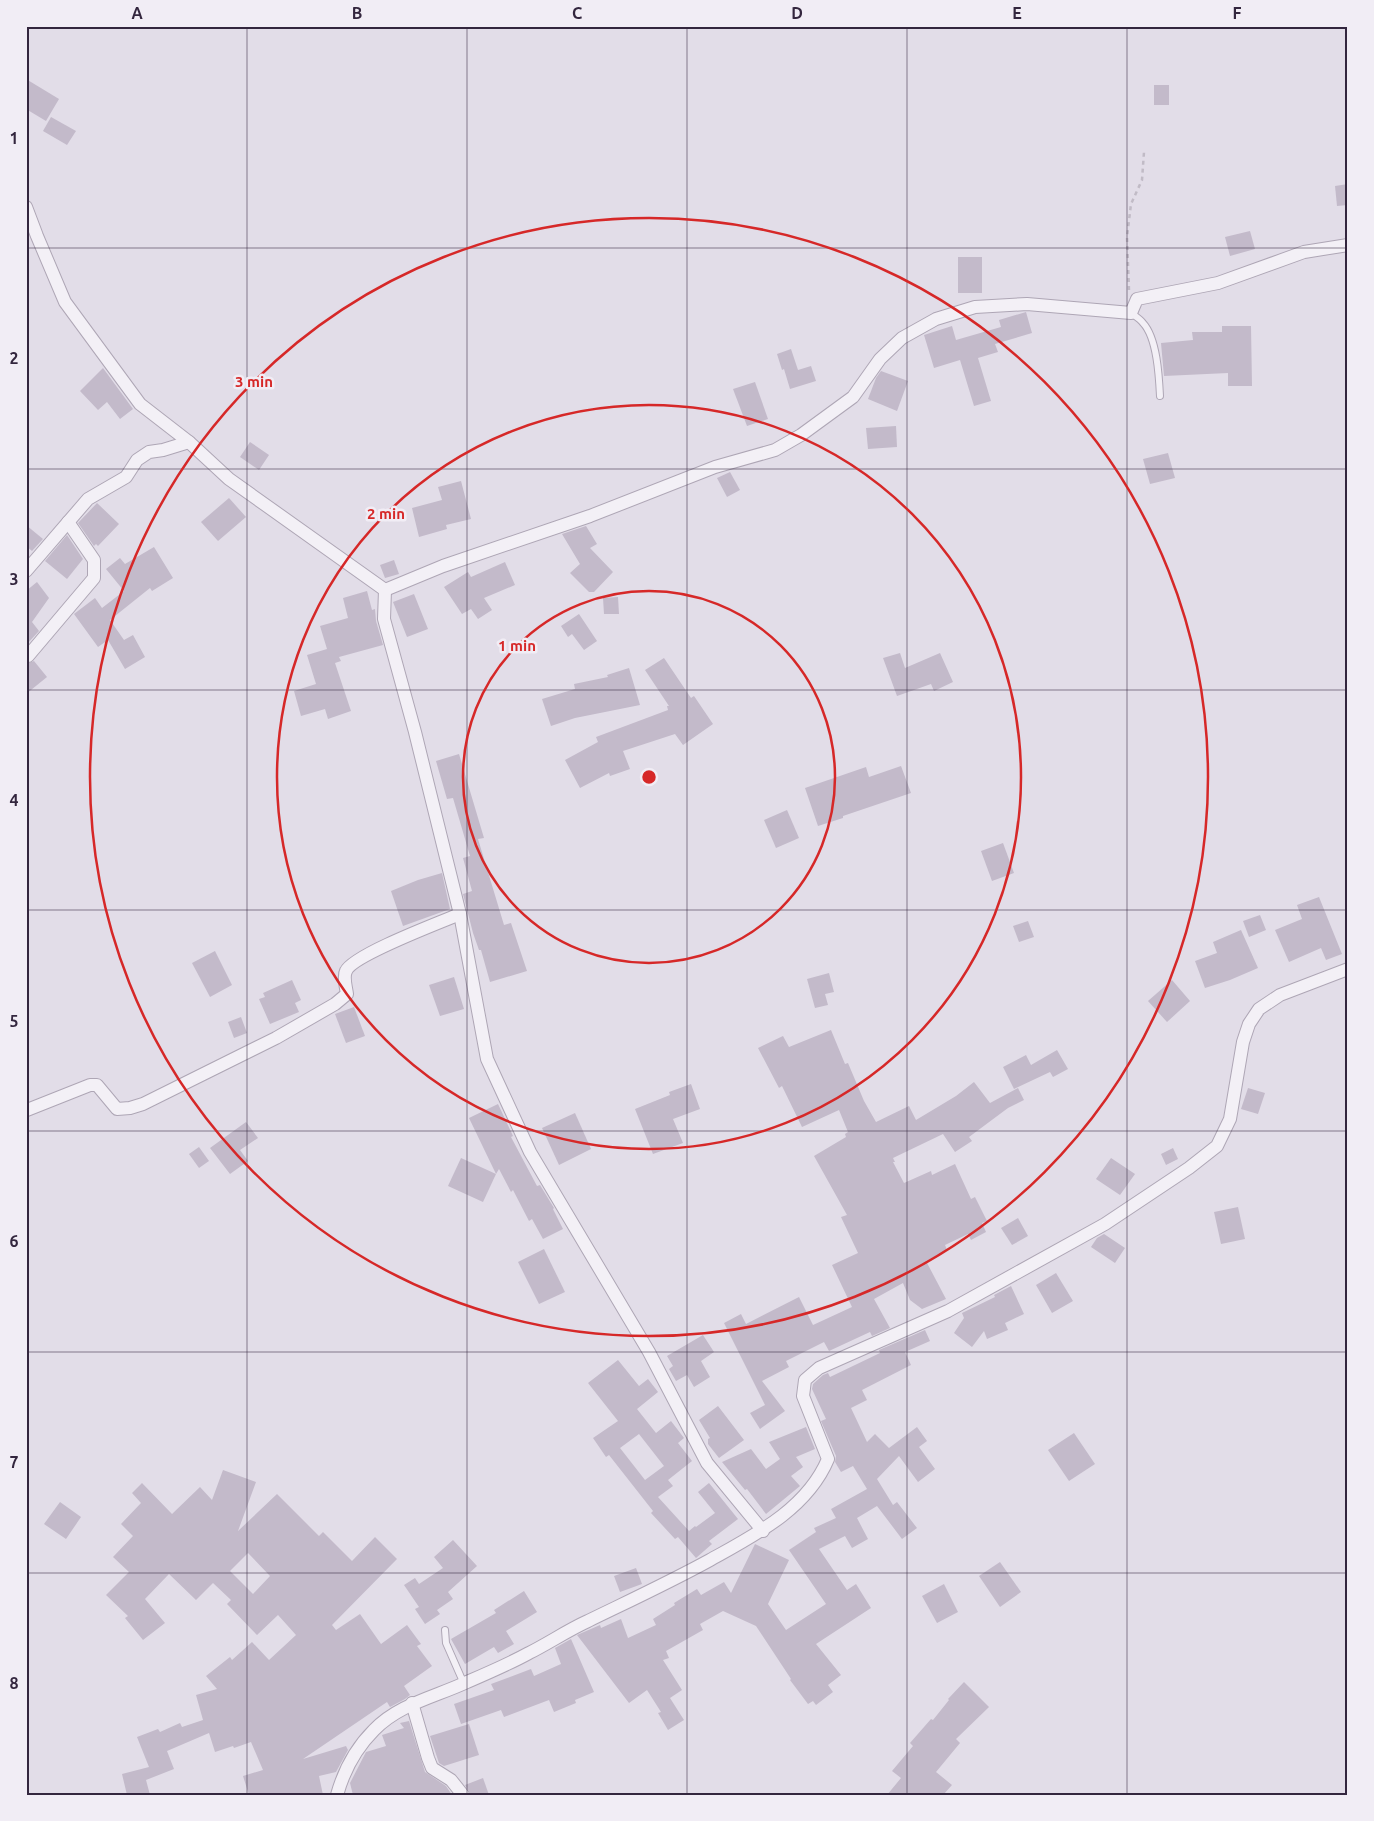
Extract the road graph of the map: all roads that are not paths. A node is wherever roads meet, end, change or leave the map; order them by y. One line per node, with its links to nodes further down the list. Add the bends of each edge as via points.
1 (26, 207): 5 (street, via 65,302 140,404)
2 (1348, 245): 3 (street, via 1304,252 1218,283 1137,299)
3 (1131, 313): 4 (lane, via 1144,323 1153,342); 8 (street, via 1027,304 975,307 936,319 902,338 880,358 853,397 775,450 715,467)
4 (1160, 396)
5 (189, 442): 6 (street, via 149,452 137,460 126,477 88,498); 8 (street, via 229,479)
6 (68, 522): 7 (street); 9 (street, via 94,560 94,578)
7 (26, 570)
8 (385, 590): 10 (street, via 384,619)
9 (28, 656)
10 (460, 914): 12 (street, via 356,961 347,969 346,994 335,1004 276,1038 143,1104 117,1108 97,1085 90,1085); 13 (street, via 487,1059 530,1152 649,1352 707,1463)
11 (1348, 969): 13 (street, via 1280,995 1259,1009 1243,1042 1230,1119 1217,1146 1189,1168 1096,1229 948,1311 819,1368 805,1380 803,1396 828,1459 805,1496)
12 (26, 1110)
13 (763, 1531): 15 (street, via 665,1584)
14 (445, 1630): 15 (lane, via 446,1643)
15 (464, 1684): 16 (street)
16 (412, 1703): 17 (street, via 374,1729 356,1750); 18 (street, via 432,1768 451,1780)
17 (337, 1795)
18 (463, 1795)

